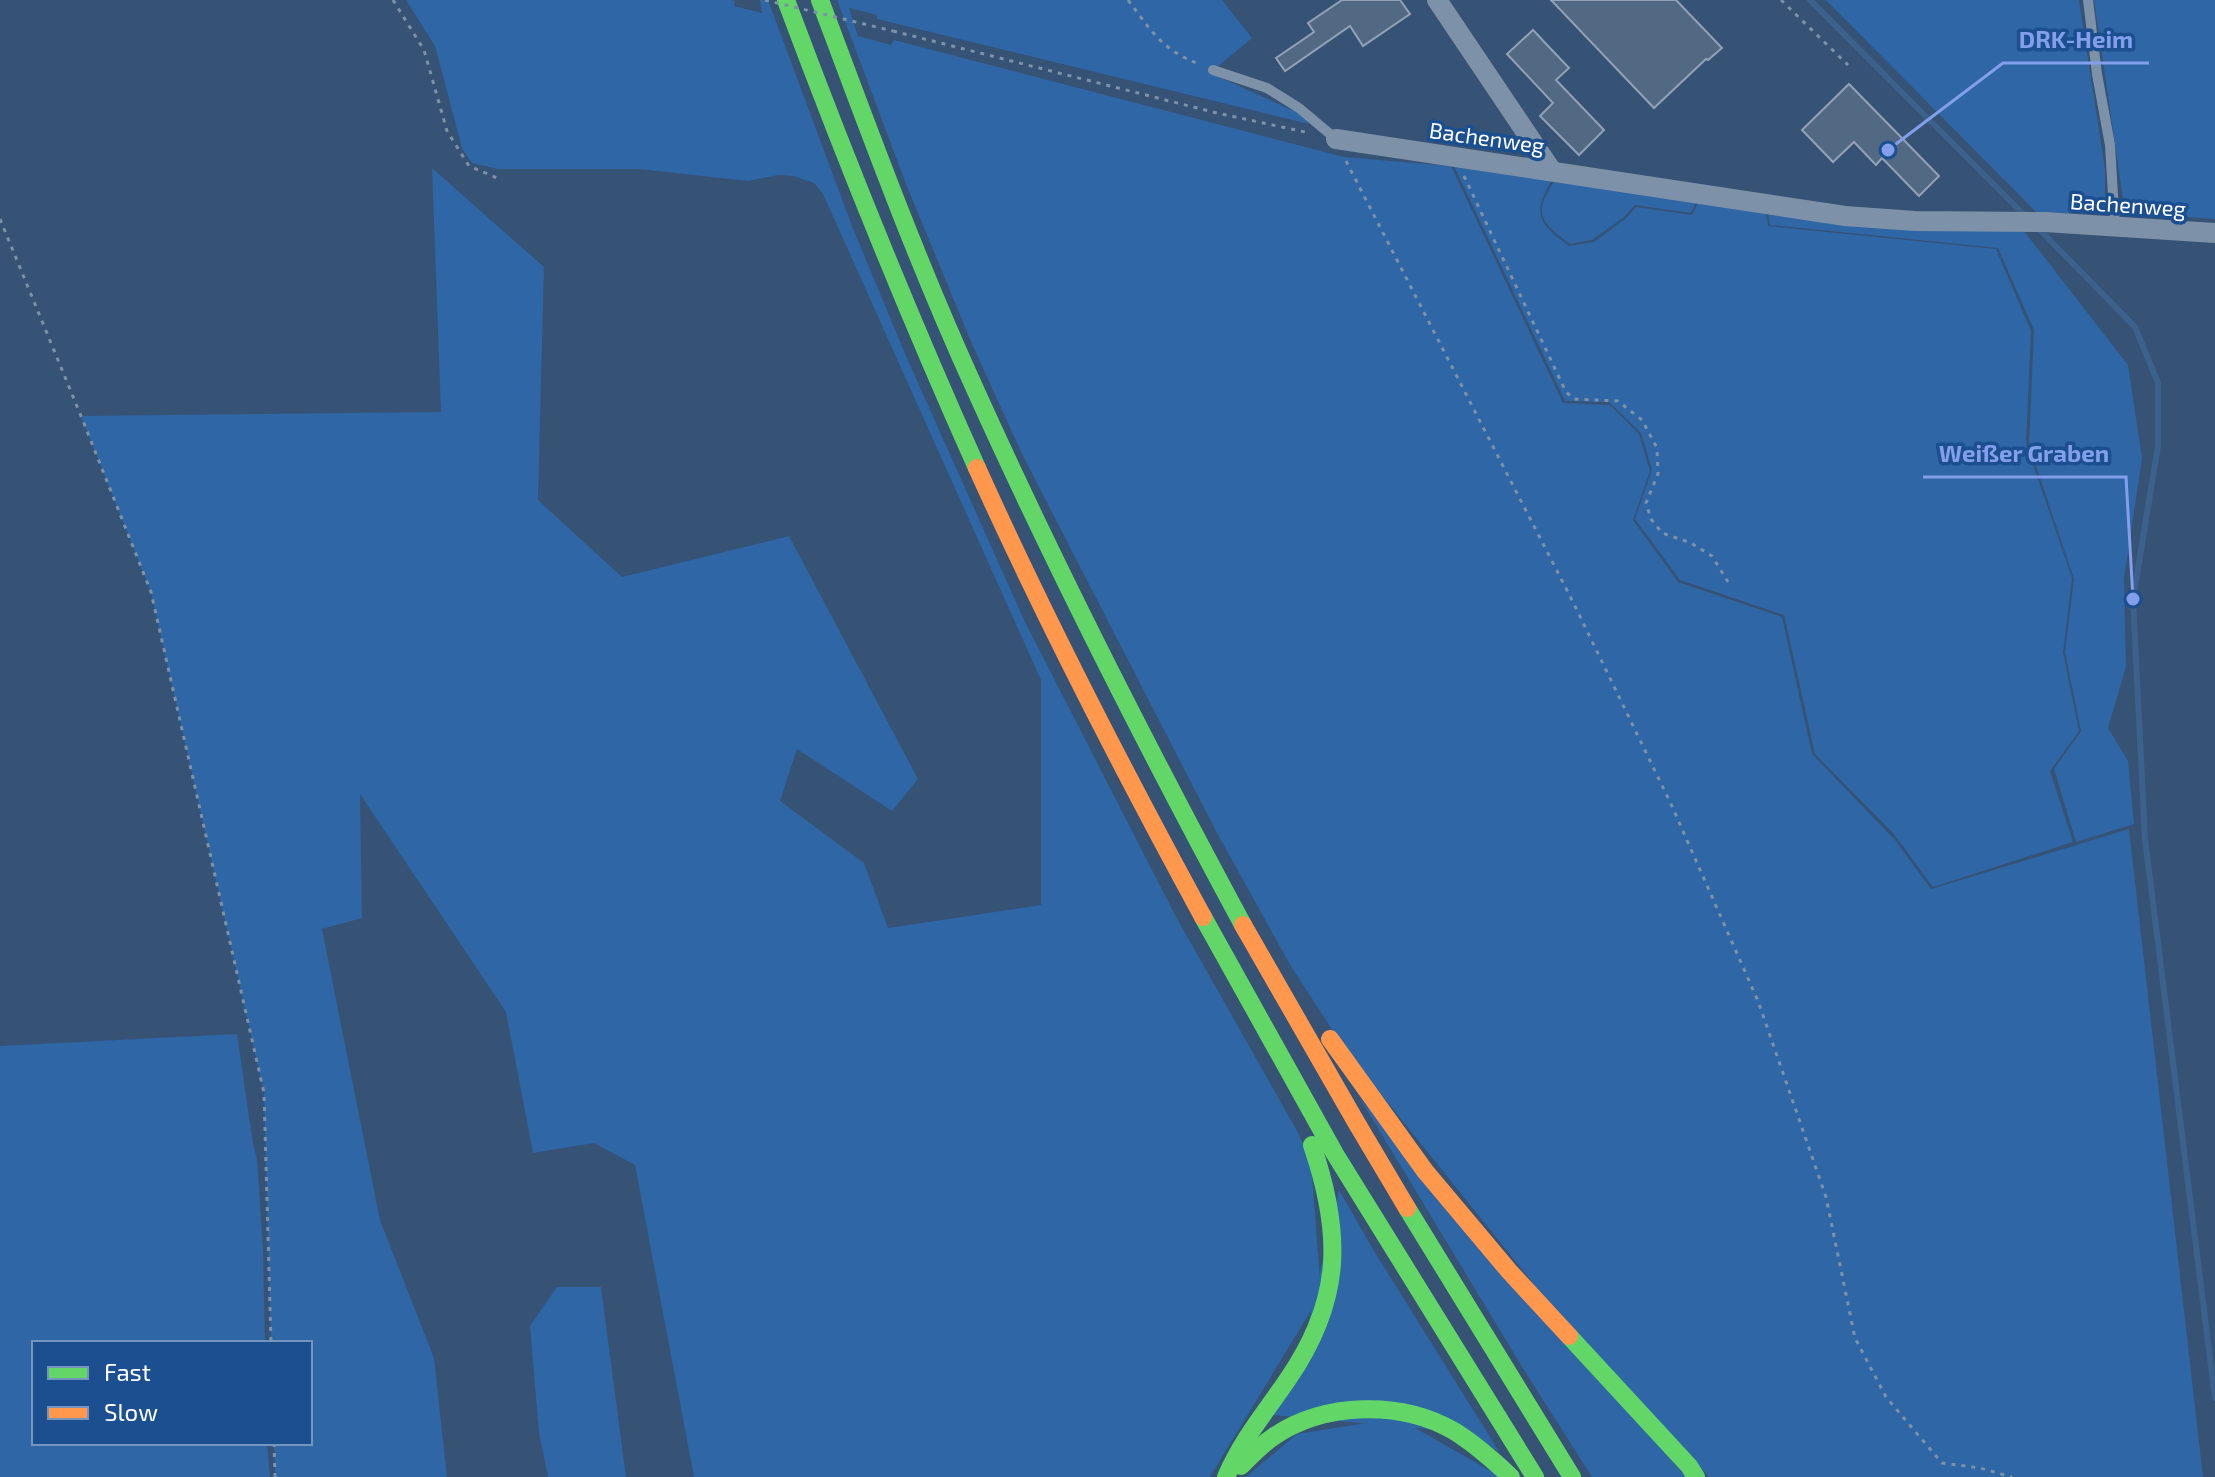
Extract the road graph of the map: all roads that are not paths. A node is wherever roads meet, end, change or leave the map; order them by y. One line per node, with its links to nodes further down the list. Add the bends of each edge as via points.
1 (786, 0): 11 (highway, via 874,234 960,434 1175,869)
2 (820, 0): 10 (highway, via 885,179 1003,453 1120,696)
3 (1437, 0): 7 (street)
4 (2088, 0): 8 (lane, via 2110,145)
5 (1213, 70): 6 (lane, via 1267,88)
6 (1336, 139): 7 (street, Bachenweg)
7 (1552, 171): 8 (street, Bachenweg, via 1845,216)
8 (2115, 228): 9 (street, Bachenweg)
9 (2215, 233)
10 (1259, 954): 15 (highway, via 1405,1208); 16 (highway, via 1310,1010 1425,1171 1490,1249)
11 (1298, 1088): 12 (highway, via 1332,1215 1334,1258 1328,1294 1306,1352 1240,1446); 14 (highway)
12 (1228, 1477): 13 (highway, via 1293,1426 1363,1408 1408,1412 1450,1428)
13 (1511, 1477)
14 (1535, 1477)
15 (1572, 1477)
16 (1696, 1477)

